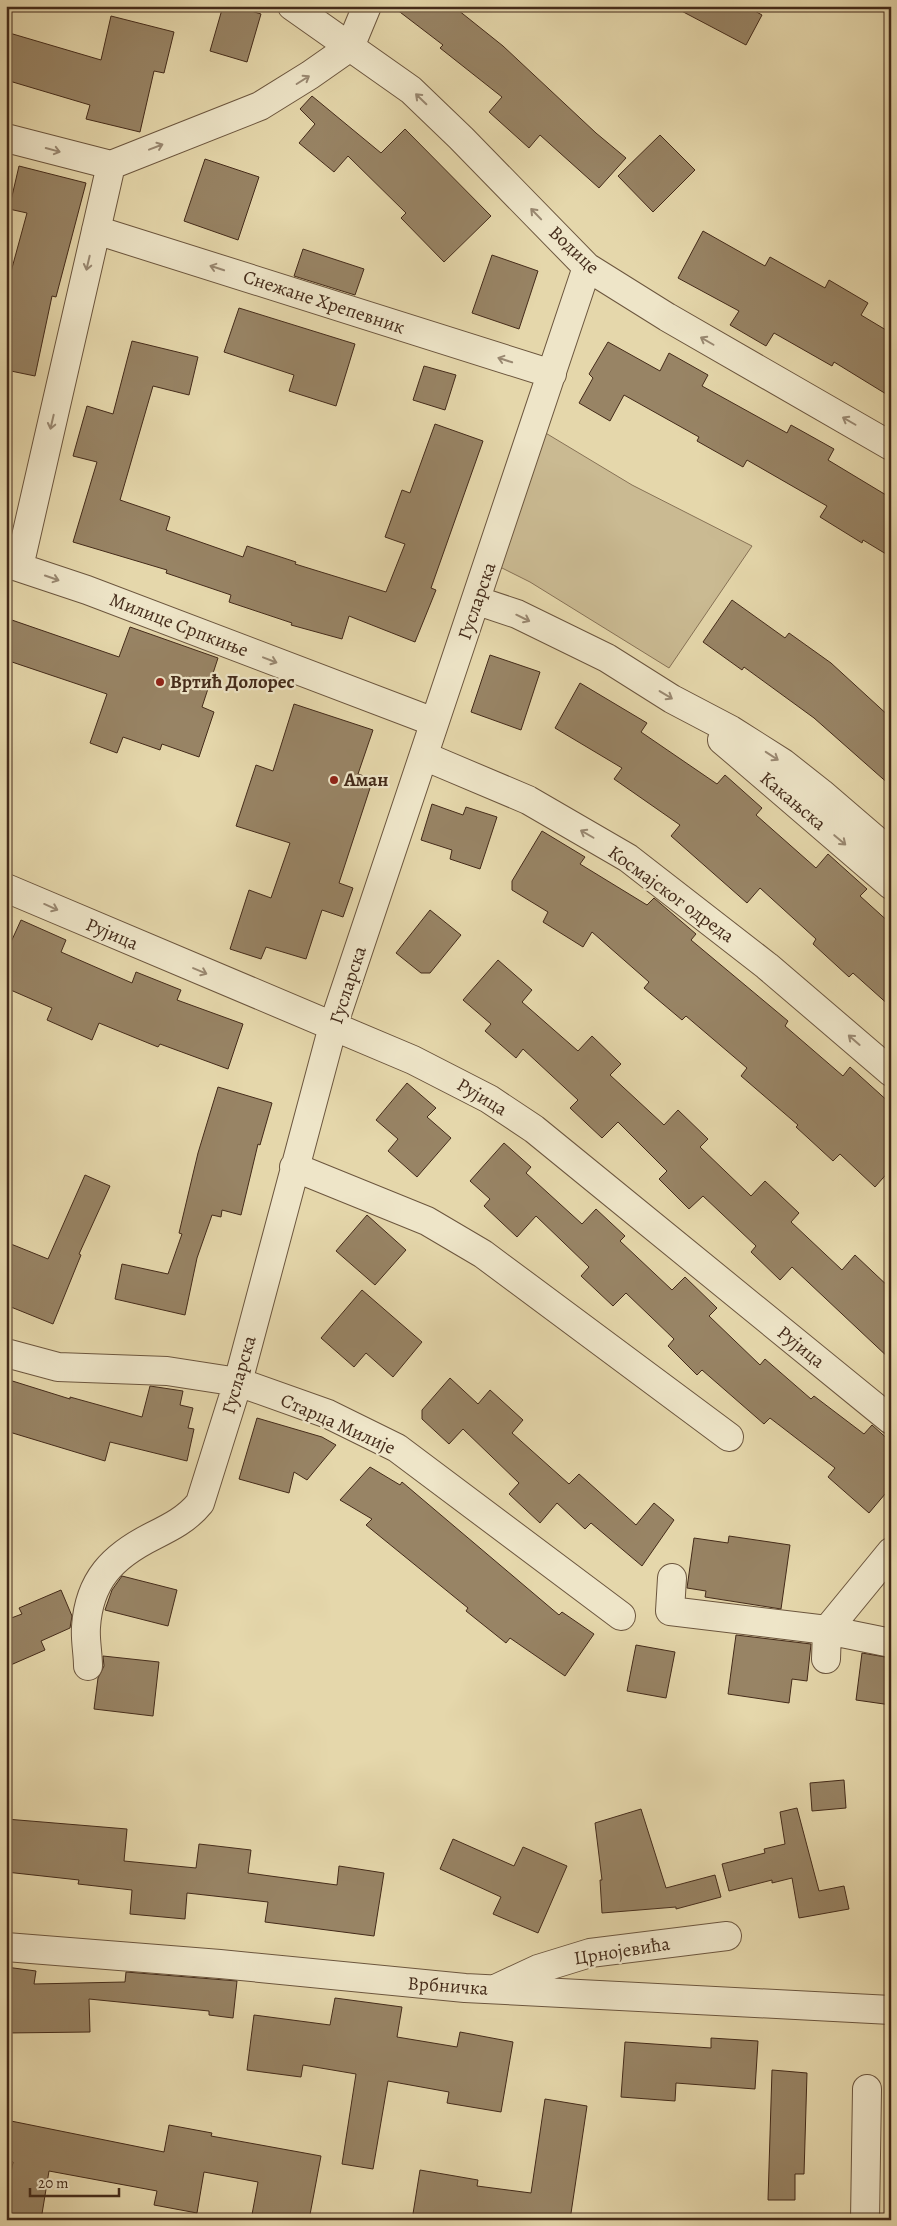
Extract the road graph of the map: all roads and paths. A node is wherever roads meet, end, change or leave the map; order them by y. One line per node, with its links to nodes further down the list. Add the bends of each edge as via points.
1 (292, 6): 3 (street, Водице)
2 (367, 6): 3 (street)
3 (350, 47): 5 (street, one-way to 3, via 260,106); 7 (street, Водице, one-way to 3, via 411,90)
4 (6, 138): 5 (street, one-way to 5)
5 (110, 165): 6 (street)
6 (96, 230): 8 (street, Снежане Хрепевник, one-way to 6); 10 (street, one-way to 10)
7 (587, 267): 8 (street, Гусларска); 9 (street, Водице, one-way to 7, via 666,318)
8 (552, 374): 11 (street, Гусларска)
9 (891, 446)
10 (12, 565): 13 (street, Милице Српкиње, one-way to 13, via 87,590)
11 (478, 600): 12 (street, Какањска, one-way to 12, via 517,614 607,658); 13 (street, Гусларска)
12 (699, 714): 15 (street, Какањска, one-way to 15, via 783,763); 16 (street, Какањска, one-way to 16, via 722,740)
13 (434, 722): 14 (street, Гусларска)
14 (424, 756): 18 (street, Гусларска); 19 (street, Космајског одреда, one-way to 14, via 767,966 628,858 528,800)
15 (891, 854)
16 (891, 885)
17 (6, 888): 18 (street, Рујица, one-way to 18)
18 (334, 1026): 20 (street, Гусларска); 23 (street, Рујица, via 448,1077 534,1129)
19 (891, 1072)
20 (294, 1167): 22 (street, Гусларска); 24 (street, via 396,1207 461,1240)
21 (6, 1353): 22 (street, Старца Милије, via 58,1366 167,1372)
22 (238, 1382): 27 (street, Старца Милије, via 328,1414 397,1448); 31 (street, Гусларска, via 200,1503 178,1523 116,1559 97,1582 87,1620)
23 (891, 1420)
24 (729, 1436)
25 (891, 1552): 28 (street)
26 (672, 1578): 28 (street, via 670,1611)
27 (621, 1616)
28 (827, 1630): 29 (street); 30 (street)
29 (891, 1643)
30 (826, 1659)
31 (88, 1666)
32 (727, 1936): 34 (street, Црнојевића, via 590,1953 538,1969)
33 (6, 1946): 34 (street, Врбничка)
34 (493, 1990): 35 (street, Врбничка)
35 (891, 2010)
36 (867, 2088): 37 (street)
37 (865, 2220)

